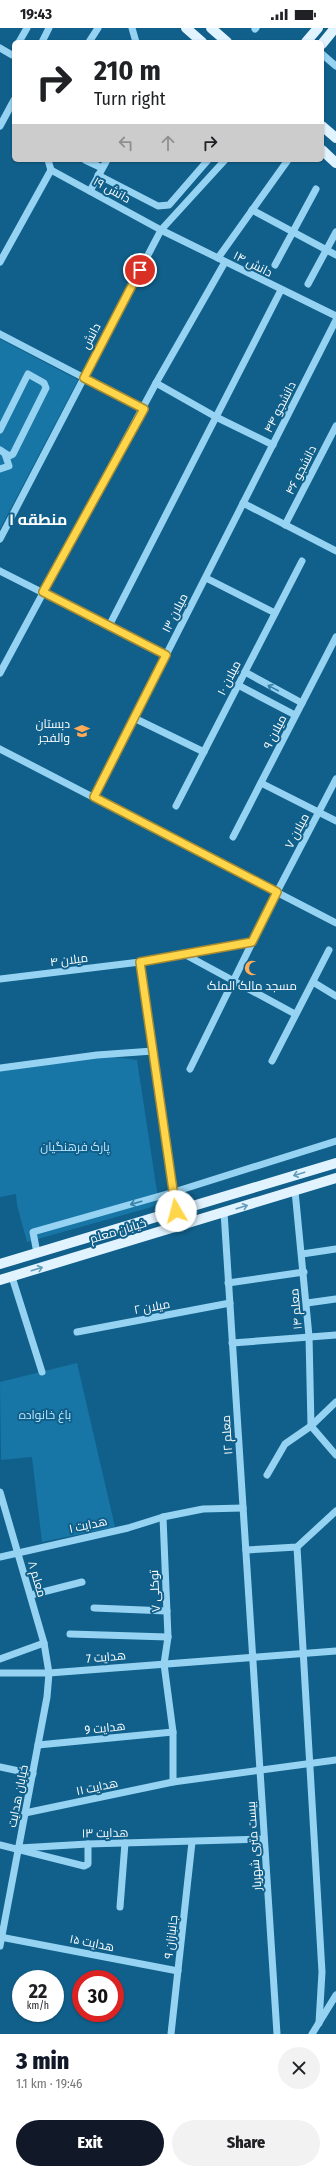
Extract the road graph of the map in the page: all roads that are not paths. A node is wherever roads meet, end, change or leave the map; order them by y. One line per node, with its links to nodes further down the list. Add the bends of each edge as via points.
1 (27, 28): 9 (street)
2 (50, 28): 10 (street)
3 (98, 28): 11 (street)
4 (132, 28): 12 (street)
5 (186, 28): 13 (main road)
6 (211, 28): 14 (main road)
7 (318, 28): 15 (main road)
8 (335, 28): 16 (main road)
9 (20, 40)
10 (43, 40)
11 (89, 40)
12 (135, 40)
13 (200, 40)
14 (225, 40)
15 (308, 40)
16 (324, 42)
17 (0, 48): 18 (street)
18 (12, 54)
19 (324, 56): 20 (street)
20 (336, 66)
21 (12, 104): 22 (street)
22 (0, 126)
23 (324, 128): 24 (main road)
24 (336, 138)
25 (324, 152): 32 (main road)
26 (49, 162): 34 (street)
27 (90, 162): 33 (street)
28 (105, 162): 33 (street)
29 (206, 162): 35 (street, via 169,205 158,206)
30 (223, 162): 39 (street, دانش)
31 (287, 162): 38 (street)
32 (336, 163)
33 (102, 168): 35 (street)
34 (51, 170): 37 (street, دانش ۱۹); 45 (street)
35 (98, 175): 37 (street)
36 (316, 189): 40 (street)
37 (90, 190): 39 (street, دانش ۱۹)
38 (252, 210): 40 (street); 44 (street)
39 (161, 230): 44 (street, دانش ۱۴); 53 (street, دانش)
40 (293, 232): 42 (street); 47 (street)
41 (336, 232): 42 (street)
42 (326, 250): 43 (street); 48 (street)
43 (336, 255)
44 (218, 258): 46 (street, دانش ۱۴)
45 (0, 262)
46 (225, 262): 49 (street, دانش ۱۴); 54 (street)
47 (275, 265)
48 (308, 284)
49 (281, 290): 50 (street, دانش ۱۴); 56 (street)
50 (336, 316)
51 (336, 320): 59 (street, دانشجو ۴۴)
52 (0, 334): 53 (street)
53 (84, 378): 55 (street); 64 (street, دانش)
54 (156, 383): 55 (street); 56 (street)
55 (144, 409): 69 (street)
56 (216, 417): 59 (street); 71 (street)
57 (336, 426): 63 (street, دانشجو ۴۶)
58 (0, 430): 60 (street, via 28,374 44,383 46,388 13,454 9,456)
59 (273, 445): 62 (street, دانشجو ۴۴)
60 (3, 452): 61 (street, via 9,466)
61 (0, 469)
62 (243, 503): 63 (street); 68 (street, میلان ۱۳)
63 (285, 525): 65 (street)
64 (0, 538)
65 (336, 551)
66 (302, 561): 70 (street, میلان ۱۰)
67 (0, 571): 69 (street)
68 (206, 578): 70 (street); 73 (street, میلان ۱۳)
69 (43, 592): 71 (street); 75 (street)
70 (275, 613): 74 (street, میلان ۱۰)
71 (109, 626): 73 (street)
72 (335, 642): 77 (street, میلان ۹)
73 (166, 655): 79 (street, میلان ۱۳)
74 (245, 672): 76 (street, میلان ۱۰); 77 (street, one-way to 74)
75 (0, 674)
76 (238, 686): 78 (street); 81 (street, میلان ۱۰)
77 (302, 703): 78 (street, میلان ۹)
78 (296, 715): 83 (street, میلان ۹)
79 (134, 718): 81 (street); 84 (street, میلان ۱۳)
80 (0, 749): 84 (street)
81 (204, 752): 85 (street, میلان ۱۰)
82 (336, 779): 86 (street, میلان ۷)
83 (261, 783): 86 (street); 88 (street, میلان ۹)
84 (94, 797): 89 (street)
85 (176, 806)
86 (318, 813): 87 (street); 89 (street, میلان ۷)
87 (336, 822)
88 (233, 837)
89 (277, 892): 90 (street); 91 (street, میلان ۷)
90 (336, 923)
91 (252, 942): 93 (street, میلان ۴); 96 (street, میلان ۷)
92 (330, 950): 97 (street)
93 (184, 954): 94 (street, میلان ۴); 96 (street)
94 (140, 962): 95 (street, میلان ۴); 100 (street)
95 (0, 979)
96 (234, 980): 99 (street); 103 (street, میلان ۷)
97 (313, 982): 98 (street); 99 (street)
98 (336, 996)
99 (295, 1014): 101 (street)
100 (154, 1051): 102 (street, via 97,1055); 108 (street)
101 (272, 1061)
102 (0, 1068)
103 (190, 1069)
104 (336, 1141): 108 (street)
105 (336, 1163): 109 (main road, خیابان معلم, one-way to 109)
106 (336, 1178): 107 (main road, خیابان معلم)
107 (294, 1191): 110 (main road, خیابان معلم, one-way to 107); 113 (street, معلم ۱۴)
108 (174, 1192): 109 (street); 112 (street, one-way to 112, via 33,1232)
109 (176, 1211): 112 (main road, خیابان معلم)
110 (224, 1212): 116 (main road, خیابان معلم, one-way to 110); 118 (street, معلم ۱۲)
111 (336, 1249): 113 (street)
112 (37, 1253): 114 (main road, خیابان معلم)
113 (302, 1254): 115 (street, معلم ۱۴)
114 (0, 1264)
115 (304, 1272): 118 (street); 120 (street, معلم ۱۴)
116 (12, 1277): 117 (main road, خیابان معلم); 126 (street)
117 (0, 1280)
118 (228, 1283): 121 (street, معلم ۱۲)
119 (336, 1299): 120 (street)
120 (307, 1302): 124 (street, معلم ۱۴)
121 (230, 1304): 122 (street, میلان ۲); 125 (street, معلم ۱۲)
122 (78, 1332)
123 (336, 1335): 124 (street)
124 (309, 1336): 125 (street); 128 (street, معلم ۱۴)
125 (232, 1343): 132 (street, معلم ۱۲)
126 (42, 1372)
127 (336, 1402): 128 (street)
128 (311, 1426): 129 (street); 130 (street, via 285,1444)
129 (336, 1455)
130 (267, 1475)
131 (0, 1492): 137 (street, معلم ۸)
132 (243, 1508): 134 (street, هدایت ۱, via 203,1509); 136 (street, معلم ۱۲)
133 (336, 1511): 135 (street)
134 (163, 1517): 137 (street, هدایت ۱, via 128,1528); 142 (street, توکلی ۷)
135 (298, 1547): 136 (street); 147 (street)
136 (246, 1550): 148 (street, معلم ۱۲)
137 (18, 1552): 138 (street, هدایت ۱); 140 (street, معلم ۸)
138 (0, 1557)
139 (82, 1582): 140 (street)
140 (31, 1595): 145 (street, معلم ۸)
141 (94, 1608): 142 (street)
142 (167, 1611): 144 (street, توکلی ۷)
143 (70, 1634): 144 (street)
144 (168, 1638): 150 (street, توکلی ۷)
145 (44, 1643): 149 (street); 152 (street, معلم ۸)
146 (336, 1651): 147 (street, هدایت 7)
147 (303, 1653): 148 (street, هدایت 7); 156 (street)
148 (252, 1656): 150 (street, هدایت 7); 158 (street, بیست متری شهریار)
149 (0, 1659)
150 (164, 1664): 152 (street, هدایت 7); 153 (street, توکلی ۷)
151 (0, 1673): 152 (street, هدایت 7)
152 (49, 1673): 154 (street, خیابان هدایت)
153 (173, 1732): 154 (street, هدایت 9); 160 (street, توکلی ۷)
154 (38, 1745): 159 (street, خیابان هدایت)
155 (336, 1760): 156 (street, هدایت ۱۱)
156 (310, 1763): 158 (street, هدایت ۱۱); 173 (street, via 322,1972)
157 (0, 1767): 159 (street)
158 (260, 1770): 160 (street, هدایت ۱۱); 162 (street, بیست متری شهریار)
159 (33, 1774): 161 (street, خیابان هدایت)
160 (173, 1782): 161 (street, هدایت ۱۱)
161 (25, 1813): 167 (street, خیابان هدایت)
162 (264, 1839): 163 (street); 175 (street, بیست متری شهریار)
163 (192, 1842): 164 (street, هدایت ۱۳); 171 (street, جانبازان ۹)
164 (125, 1843): 165 (street, هدایت ۱۳); 168 (street)
165 (88, 1844): 167 (street, هدایت ۱۳); 167 (street, via 88,1864 84,1866)
166 (0, 1845): 167 (street)
167 (19, 1848): 169 (street, خیابان هدایت)
168 (120, 1907)
169 (1, 1937): 170 (street, خیابان هدایت); 171 (street, هدایت ۱۵)
170 (0, 1946)
171 (178, 1971): 174 (street, جانبازان ۹)
172 (336, 1995): 173 (street)
173 (319, 2023): 176 (street)
174 (171, 2034)
175 (277, 2034)
176 (312, 2034)

